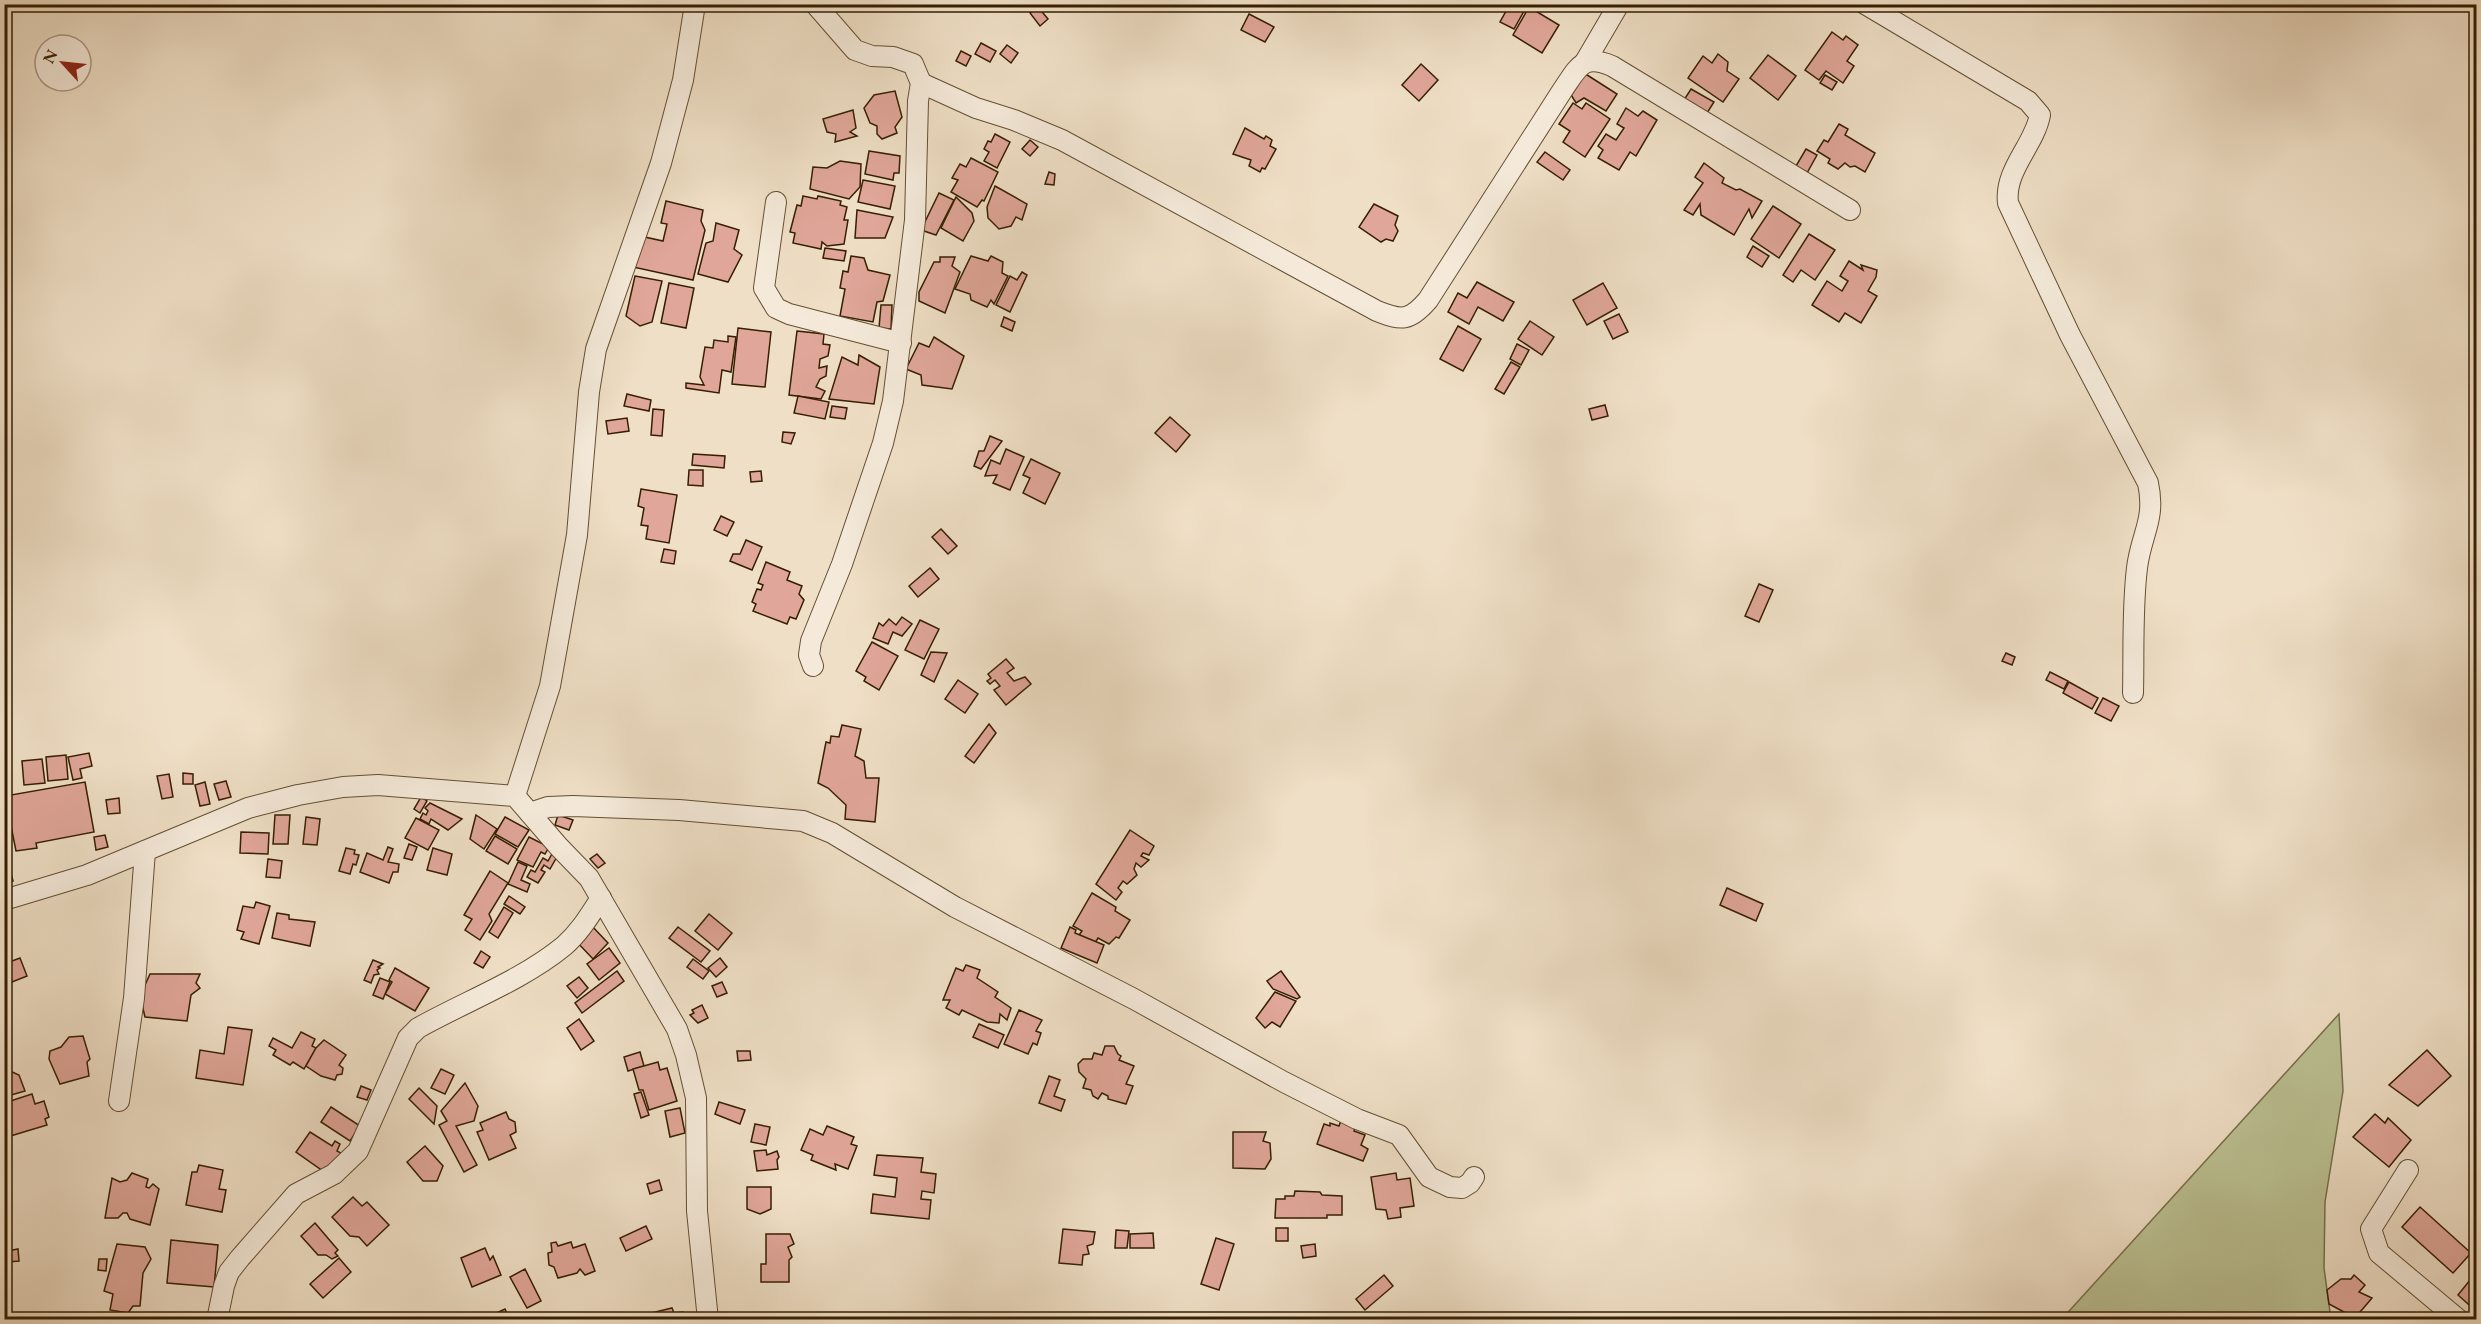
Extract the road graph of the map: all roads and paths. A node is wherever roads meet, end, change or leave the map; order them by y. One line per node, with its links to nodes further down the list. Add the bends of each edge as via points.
1 (695, 4): 12 (street, via 683,80 661,163 596,349 577,535 550,686)
2 (815, 4): 6 (street, via 855,50 913,64)
3 (1619, 4): 5 (street)
4 (1865, 4): 11 (street, via 2028,101 2040,115 2009,181 2008,203 2070,335 2148,483 2151,500 2151,517 2137,567)
5 (1585, 62): 6 (street, via 1562,91 1428,300 1406,318 1377,311 1062,140); 8 (street, via 1600,61 1612,66)
6 (921, 83): 9 (street, via 915,220)
7 (776, 202): 9 (street, via 764,288 776,308)
8 (1850, 210)
9 (901, 343): 10 (street, via 883,443 812,641 809,655)
10 (813, 666)
11 (2133, 693)
12 (515, 796): 13 (street); 14 (street, via 378,785 343,787 248,808)
13 (530, 813): 15 (street, via 589,878); 19 (street, via 548,807 573,806 702,812 816,825 954,907 1134,999 1284,1082 1357,1119 1399,1135 1429,1178 1462,1188)
14 (145, 851): 16 (street, via 87,875); 17 (street, via 135,988)
15 (601, 898): 20 (street, via 564,946 523,973 418,1028 408,1038 358,1151 334,1174 296,1194 240,1258 224,1286); 21 (street, via 677,1029 686,1055 696,1098 697,1210)
16 (4, 900)
17 (119, 1101)
18 (2408, 1170): 22 (street, via 2371,1229 2379,1253)
19 (1474, 1177)
20 (217, 1320)
21 (708, 1320)
22 (2459, 1320)

